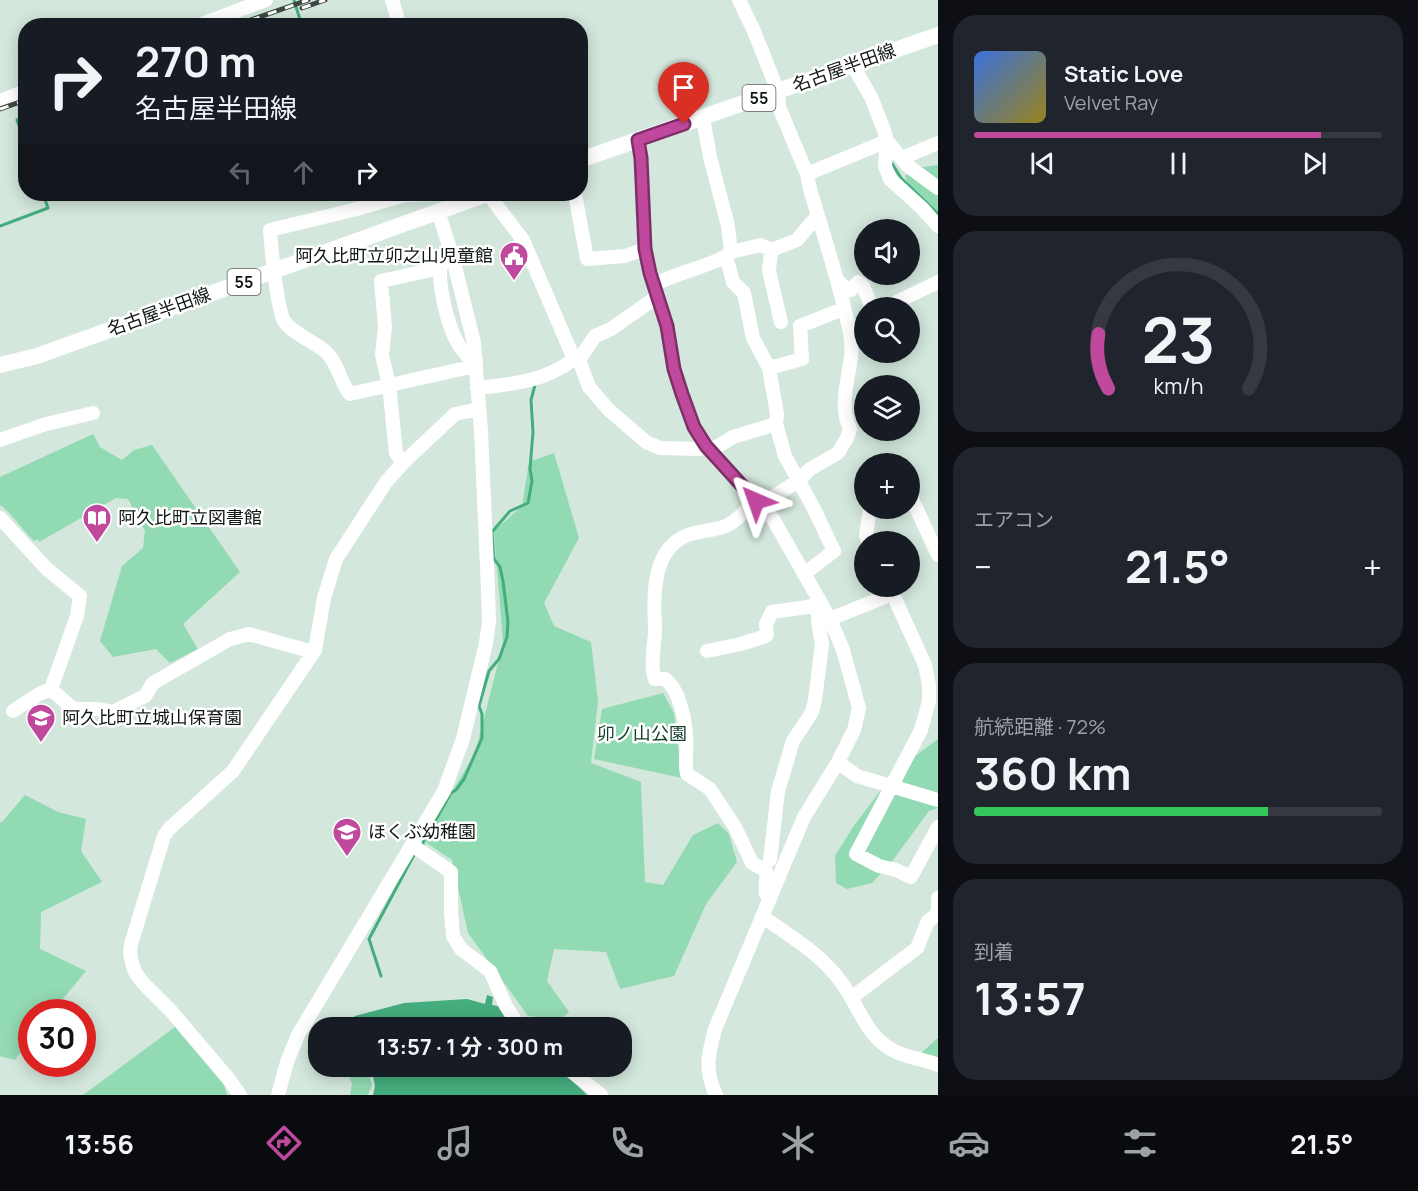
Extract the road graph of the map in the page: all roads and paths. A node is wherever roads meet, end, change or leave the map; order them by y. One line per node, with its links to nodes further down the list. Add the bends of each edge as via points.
1 (266, 0): 4 (street)
2 (392, 0): 5 (street)
3 (739, 0): 8 (street)
4 (218, 18)
5 (398, 18)
6 (938, 35): 7 (main road, 名古屋半田線 / 55)
7 (852, 64): 8 (main road, 名古屋半田線 / 55); 13 (street, via 871,97)
8 (778, 91): 11 (main road, 名古屋半田線 / 55); 17 (street, via 779,107)
9 (18, 94): 10 (street)
10 (0, 100)
11 (703, 118): 12 (main road, 名古屋半田線 / 55); 28 (street, via 728,226)
12 (638, 140): 15 (main road, 名古屋半田線 / 55); 26 (street)
13 (886, 141): 16 (street); 17 (street); 25 (street, via 885,166 890,179)
14 (938, 144): 16 (street)
15 (588, 157)
16 (902, 158): 18 (street)
17 (807, 174): 24 (street)
18 (938, 188)
19 (382, 201): 31 (street, via 270,230)
20 (467, 201): 23 (main road, 名古屋半田線 / 55)
21 (492, 201): 39 (street, via 523,240)
22 (576, 201): 26 (street, via 587,259 625,256)
23 (438, 211): 29 (street); 31 (main road, 名古屋半田線 / 55)
24 (818, 217): 27 (street, via 797,240); 32 (street)
25 (938, 226)
26 (645, 249): 34 (street)
27 (771, 250): 28 (street, via 761,245); 38 (street, via 769,271)
28 (729, 254): 34 (street, via 672,276); 42 (street, via 733,282 744,293 753,338)
29 (452, 255): 30 (street); 40 (street)
30 (440, 268): 40 (street, via 442,297 455,337); 43 (street, via 381,281 385,327 382,355)
31 (273, 272): 41 (main road, 名古屋半田線 / 55); 43 (street, via 284,321 328,354 350,394)
32 (838, 281): 35 (street, via 851,290 858,282); 37 (street)
33 (938, 282): 36 (street)
34 (656, 290): 39 (street, via 610,329 595,336); 49 (street, via 679,386 694,427)
35 (868, 297)
36 (907, 297)
37 (843, 309): 42 (street, via 800,326 802,359); 51 (street, via 852,348 843,399 850,429 838,453 817,464)
38 (781, 322)
39 (576, 360): 44 (street, via 526,382); 49 (street, via 596,395 646,442 660,448)
40 (476, 364): 43 (street); 44 (street)
41 (0, 366)
42 (769, 368): 47 (street)
43 (389, 385): 50 (street, via 396,453)
44 (477, 388): 45 (street)
45 (479, 409): 50 (street, via 455,414); 70 (street, via 489,622 486,643 454,766)
46 (93, 413): 48 (street)
47 (776, 424): 49 (street); 51 (street, via 785,456)
48 (0, 440)
49 (708, 448): 52 (street)
50 (403, 463): 62 (street, via 386,482 336,559)
51 (798, 481): 52 (street); 56 (street, via 834,551)
52 (759, 504): 56 (street, via 773,519); 72 (street, via 726,526 686,536 666,552 655,588 653,673 655,679 669,682 679,702 686,735 687,774 710,789 752,863 766,871 766,894)
53 (920, 517): 55 (street)
54 (0, 518): 64 (street, via 46,569 80,596 77,616)
55 (938, 555)
56 (804, 574): 59 (street)
57 (876, 597): 60 (street)
58 (894, 597): 63 (street)
59 (819, 604): 60 (street); 61 (street, via 772,612 766,636); 71 (street, via 822,644 815,700 812,712 793,741 778,791)
60 (830, 619): 66 (street, via 860,708)
61 (706, 651)
62 (313, 652): 64 (street, via 249,634 230,639 153,683 145,696 113,712 71,707); 80 (street, via 233,771 169,829 131,944 135,972)
63 (933, 672): 67 (street, via 925,720)
64 (51, 689): 65 (street)
65 (14, 711)
66 (838, 762): 67 (street, via 857,776); 72 (street, via 804,817)
67 (892, 785): 68 (street); 69 (street, via 856,854 910,877)
68 (938, 800)
69 (938, 827)
70 (412, 845): 77 (street, via 451,872 453,936 461,949 490,971); 81 (street, via 298,1035)
71 (770, 860)
72 (771, 897): 75 (street)
73 (938, 898): 74 (street)
74 (938, 914): 76 (street, via 928,921 917,948)
75 (763, 917): 76 (street, via 827,966); 83 (street, via 707,1057)
76 (851, 998): 78 (street, via 884,1044)
77 (513, 1017)
78 (938, 1065)
79 (579, 1077): 82 (street)
80 (240, 1095)
81 (278, 1095)
82 (601, 1095)
83 (716, 1095)

